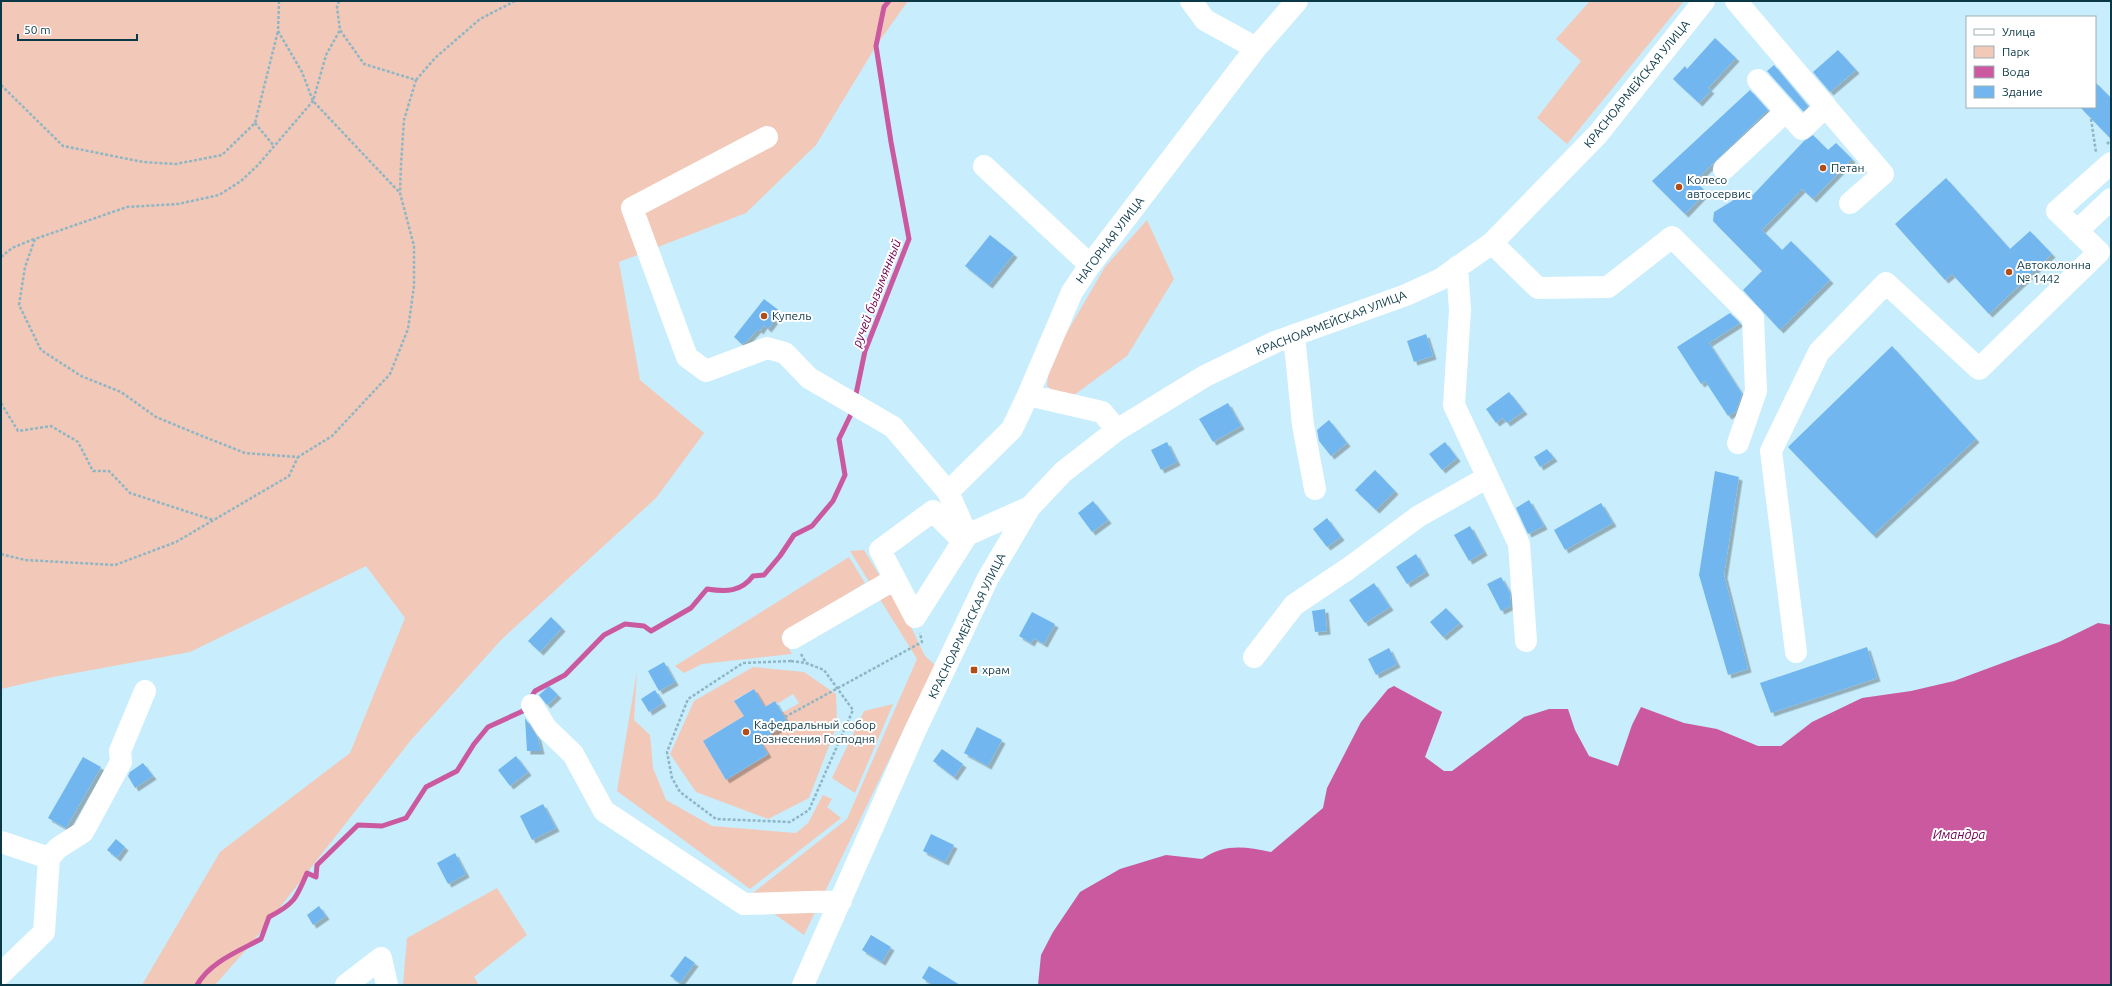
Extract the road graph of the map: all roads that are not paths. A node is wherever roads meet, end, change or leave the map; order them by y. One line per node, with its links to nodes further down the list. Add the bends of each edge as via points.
1 (1191, 1): 5 (street, via 1204,20)
2 (1297, 1): 5 (street, НАГОРНАЯ УЛИЦА)
3 (1704, 1): 16 (street, КРАСНОАРМЕЙСКАЯ УЛИЦА, via 1598,134)
4 (1736, 1): 7 (street)
5 (1256, 48): 17 (street, НАГОРНАЯ УЛИЦА)
6 (1758, 80): 8 (street)
7 (1826, 106): 8 (street, via 1802,128); 14 (street, via 1883,174)
8 (1785, 112): 12 (street)
9 (767, 137): 25 (street, via 632,208 687,357 706,371 767,348 785,353 809,378 893,427)
10 (2103, 159): 15 (street, via 2057,211)
11 (984, 166): 17 (street)
12 (1724, 169)
13 (2111, 199): 15 (street)
14 (1850, 203)
15 (2077, 232): 31 (street, via 2099,252 1980,369 1886,283 1819,352 1771,451)
16 (1492, 243): 18 (street, КРАСНОАРМЕЙСКАЯ УЛИЦА); 22 (street, via 1538,288 1608,287 1672,237 1754,318 1756,391)
17 (1090, 265): 20 (street, НАГОРНАЯ УЛИЦА, via 1072,292)
18 (1457, 267): 19 (street, КРАСНОАРМЕЙСКАЯ УЛИЦА, via 1441,279 1406,295); 23 (street, via 1460,310 1454,405)
19 (1294, 335): 21 (street, КРАСНОАРМЕЙСКАЯ УЛИЦА, via 1205,376); 24 (street, via 1303,425)
20 (1028, 395): 21 (street, via 1102,412); 25 (street, НАГОРНАЯ УЛИЦА, via 1012,429)
21 (1117, 430): 26 (street, КРАСНОАРМЕЙСКАЯ УЛИЦА, via 1063,472)
22 (1738, 443)
23 (1488, 477): 30 (street, via 1519,544); 32 (street, via 1419,516 1294,605)
24 (1315, 489)
25 (948, 492): 27 (street)
26 (1030, 507): 27 (street); 37 (street, КРАСНОАРМЕЙСКАЯ УЛИЦА, via 988,578 915,731)
27 (965, 538): 28 (street, via 915,617); 28 (street, via 933,511 880,550)
28 (895, 578): 29 (street)
29 (793, 638)
30 (1526, 640)
31 (1796, 652)
32 (1254, 657)
33 (145, 691): 36 (street, via 120,750 121,762 83,832 58,848)
34 (532, 705): 37 (street, via 546,728 573,754 604,811 744,904)
35 (1, 842): 36 (street)
36 (49, 858): 38 (street, via 44,932)
37 (841, 901): 41 (street, КРАСНОАРМЕЙСКАЯ УЛИЦА)
38 (1, 974)
39 (346, 985): 40 (street, via 381,958)
40 (387, 985)
41 (803, 985)

